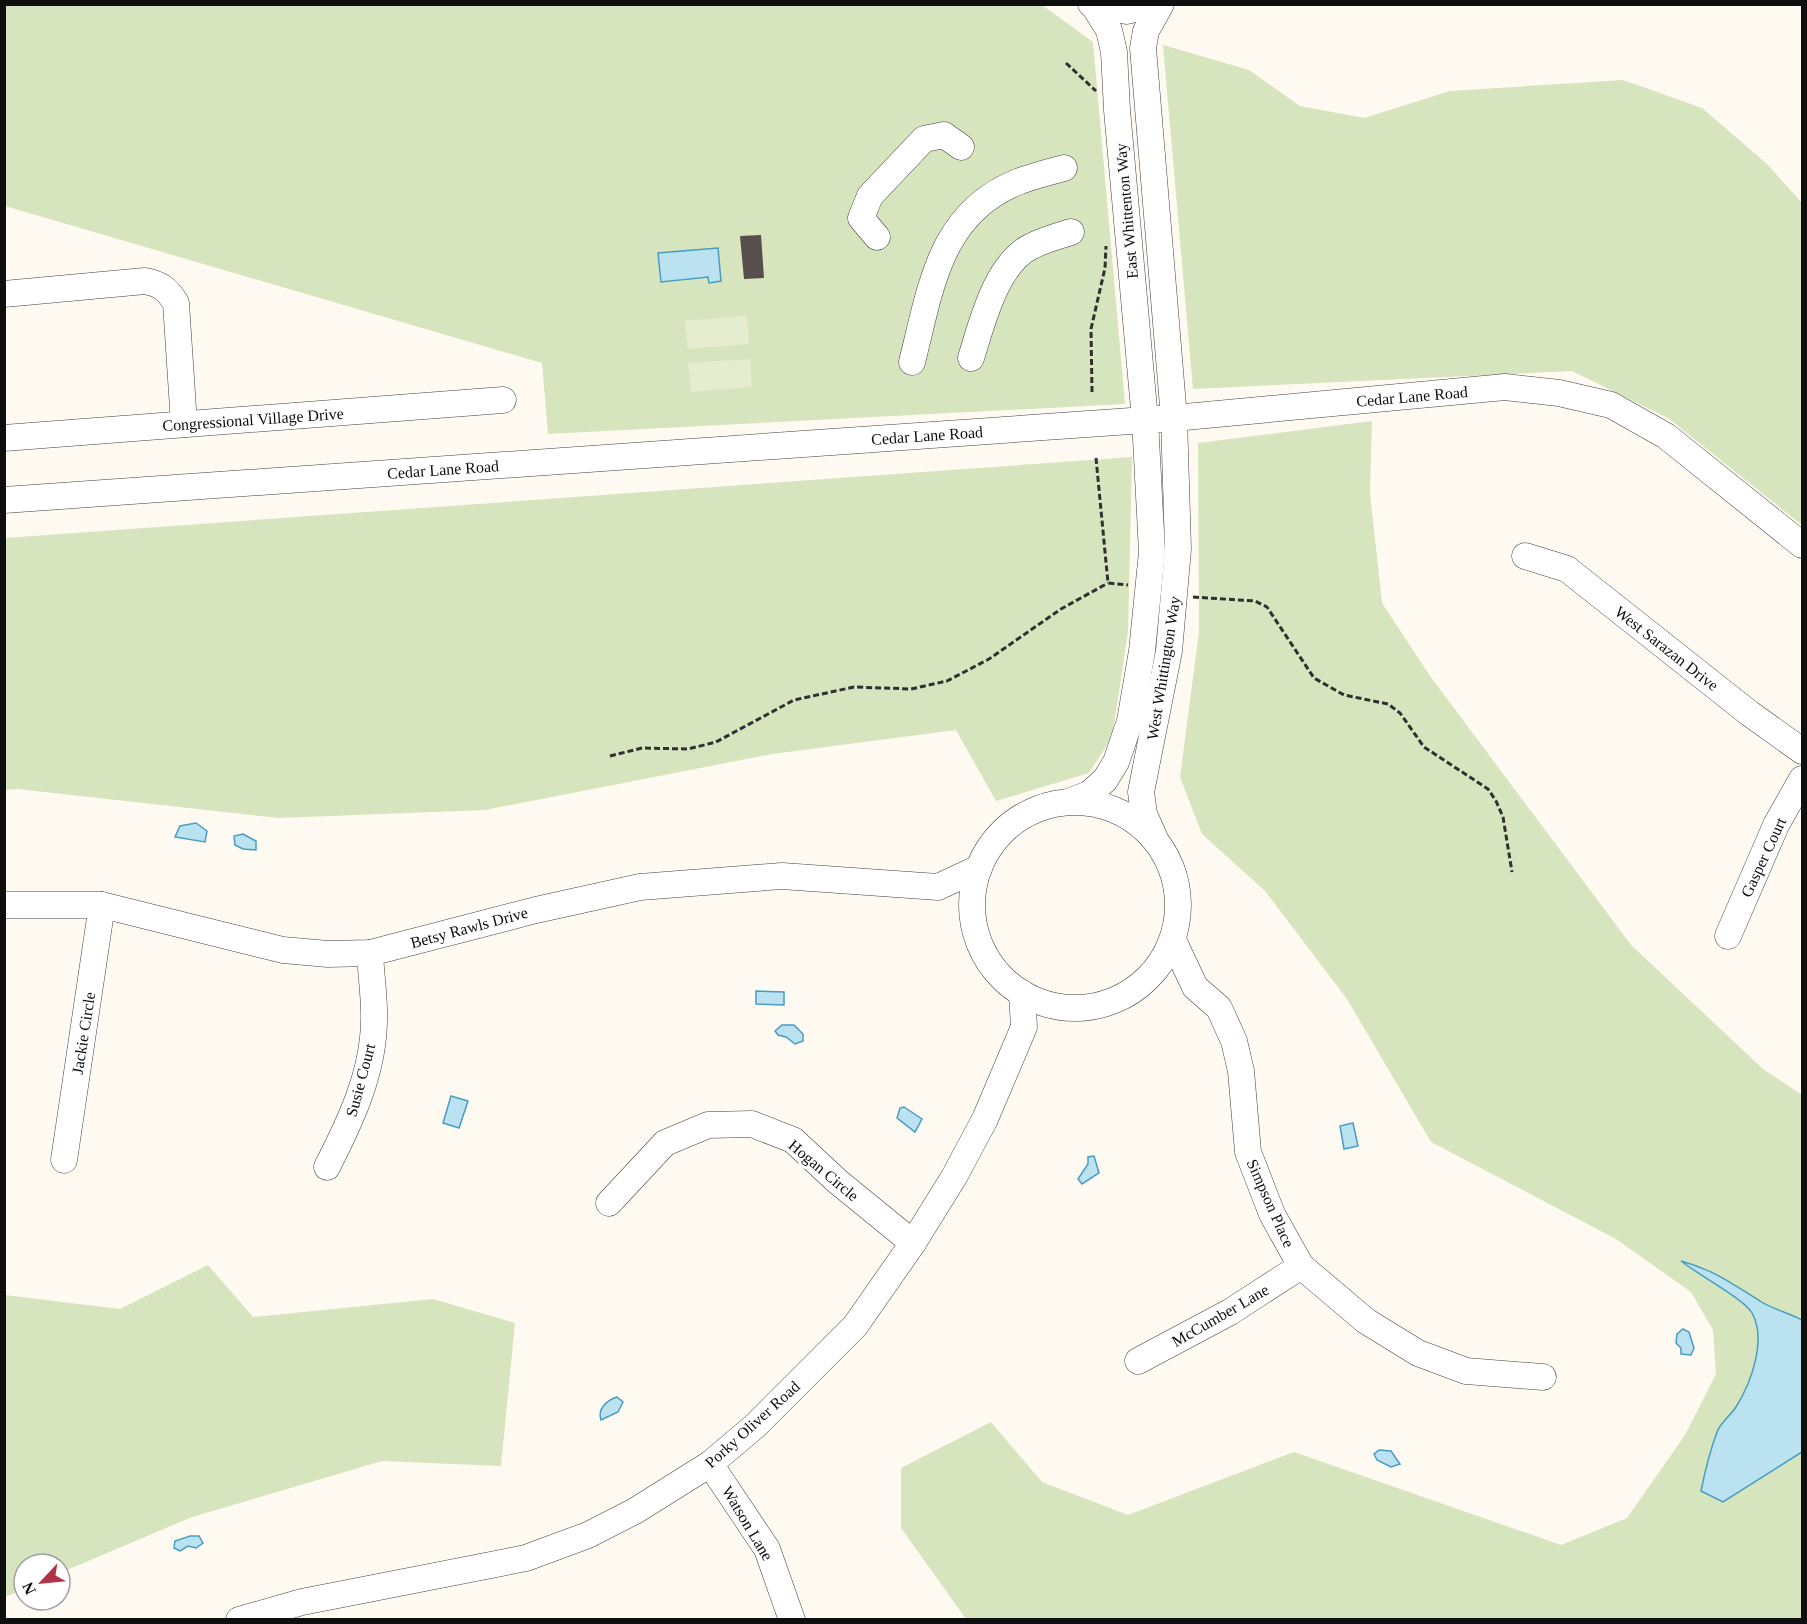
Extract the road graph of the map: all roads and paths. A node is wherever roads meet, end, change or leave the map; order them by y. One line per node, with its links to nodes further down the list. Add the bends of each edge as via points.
1 (1154, 4): 3 (street, via 1127,11)
2 (1161, 4): 16 (street, East Whittenton Way, via 1146,31 1143,48)
3 (1092, 5): 17 (street, East Whittenton Way, via 1109,30 1114,52)
4 (1066, 63): 5 (path)
5 (1098, 93)
6 (961, 147): 9 (street, via 944,135 924,139 870,196 861,218)
7 (1064, 168): 13 (street, via 1018,182 985,200 951,235 936,268)
8 (1071, 232): 12 (street, via 1030,247 1010,267 993,290)
9 (877, 237)
10 (1107, 238): 14 (path, via 1105,268 1091,328)
11 (4, 294): 18 (street, via 145,281 169,291 176,303)
12 (971, 358)
13 (912, 362)
14 (1092, 392)
15 (502, 400): 18 (street, Congressional Village Drive)
16 (1174, 418): 17 (street, Cedar Lane Road); 22 (street, Cedar Lane Road, via 1505,387 1559,393 1611,405 1666,436); 26 (street, West Whittington Way)
17 (1145, 420): 21 (street, Cedar Lane Road); 25 (street, West Whittington Way, via 1152,552)
18 (184, 424): 19 (street, Congressional Village Drive)
19 (4, 438)
20 (1096, 458): 24 (path)
21 (4, 500)
22 (1803, 545)
23 (1525, 556): 27 (street, West Sarazan Drive, via 1567,569)
24 (1108, 583): 25 (path); 28 (path, via 1061,609 989,659 947,681 911,688 854,687 794,700 716,742 688,749 642,748)
25 (1148, 588): 30 (street, West Whittington Way, via 1130,721 1116,762 1105,780 1089,794)
26 (1176, 596): 31 (street, West Whittington Way, via 1141,792 1144,814); 33 (path, via 1255,601 1267,607 1314,678 1344,695 1388,704 1400,713 1424,747 1474,778 1496,801 1503,817)
27 (1803, 752)
28 (610, 756)
29 (1803, 779): 38 (street, Gasper Court, via 1776,825)
30 (1068, 802): 31 (street, via 1098,804 1115,810 1136,821); 32 (street, via 1040,807 1008,826)
31 (1156, 841): 39 (street, via 1166,856 1178,894)
32 (979, 868): 34 (street, Betsy Rawls Drive); 37 (street)
33 (1512, 872)
34 (938, 887): 37 (street); 40 (street, Betsy Rawls Drive, via 782,876 640,886)
35 (4, 905): 36 (street, Betsy Rawls Drive)
36 (102, 905): 40 (street, Betsy Rawls Drive, via 283,950); 46 (street, Jackie Circle)
37 (973, 912): 43 (street, via 981,948 1008,983)
38 (1728, 936)
39 (1173, 940): 41 (street); 42 (street, Simpson Place)
40 (370, 953): 47 (street, Susie Court, via 374,1023 368,1062 352,1118)
41 (1148, 978): 42 (street, Simpson Place); 44 (street, via 1106,1004)
42 (1194, 987): 50 (street, Simpson Place, via 1219,1008 1234,1041 1241,1071 1248,1152 1272,1214)
43 (1022, 993): 44 (street); 45 (street, Porky Oliver Road)
44 (1060, 1007): 45 (street)
45 (1024, 1027): 49 (street, Porky Oliver Road, via 985,1119)
46 (64, 1160)
47 (327, 1167)
48 (609, 1203): 49 (street, Hogan Circle, via 665,1143 708,1125 752,1124 793,1140)
49 (913, 1243): 53 (street, Porky Oliver Road, via 855,1326 755,1426)
50 (1300, 1266): 51 (street, McCumber Lane, via 1230,1312); 52 (street, Simpson Place, via 1366,1321 1418,1353 1466,1371)
51 (1138, 1361)
52 (1543, 1377)
53 (710, 1464): 54 (street, Porky Oliver Road, via 635,1511 588,1535 526,1558 302,1602); 55 (street, Watson Lane, via 767,1549)
54 (239, 1620)
55 (792, 1620)

